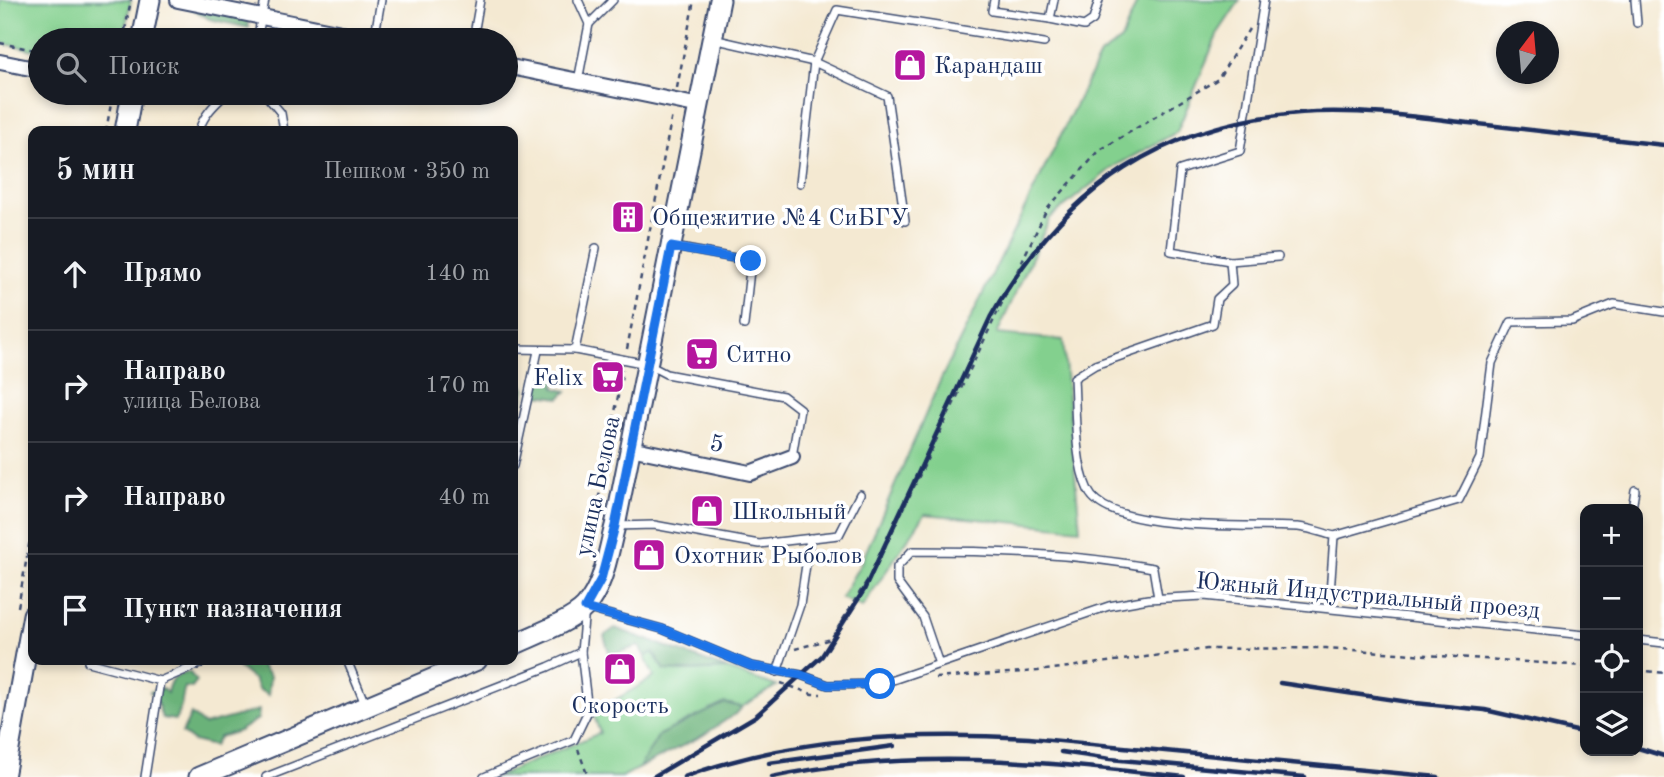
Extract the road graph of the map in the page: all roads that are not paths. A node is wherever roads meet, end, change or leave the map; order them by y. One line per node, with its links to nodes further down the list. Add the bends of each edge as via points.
1 (150, 0): 18 (main road)
2 (178, 0): 14 (street)
3 (265, 0): 14 (lane)
4 (381, 0): 21 (lane)
5 (480, 0): 22 (lane)
6 (578, 0): 17 (lane)
7 (613, 0): 17 (lane)
8 (720, 0): 23 (main road, улица Белова)
9 (994, 0): 15 (lane, via 992,11)
10 (1054, 0): 15 (lane)
11 (1099, 0): 15 (lane, via 1093,20 1084,26)
12 (1634, 0): 16 (lane)
13 (1264, 2): 42 (lane, via 1240,151 1180,170 1171,251)
14 (262, 17): 19 (lane); 20 (street)
15 (1050, 19)
16 (1637, 23)
17 (589, 24): 29 (lane)
18 (144, 28)
19 (260, 28)
20 (316, 28)
21 (377, 28)
22 (474, 28)
23 (713, 38): 26 (lane); 33 (main road, улица Белова)
24 (1044, 43): 26 (lane, via 838,10)
25 (0, 62): 27 (street)
26 (814, 62): 37 (lane); 38 (lane, via 887,96)
27 (28, 68)
28 (518, 68): 29 (street)
29 (578, 81): 33 (street)
30 (121, 105): 34 (main road)
31 (214, 105): 35 (lane)
32 (274, 105): 36 (lane)
33 (700, 106): 39 (main road, улица Белова)
34 (124, 126)
35 (202, 126)
36 (283, 126)
37 (800, 183)
38 (905, 221)
39 (671, 247): 44 (lane, via 751,261); 48 (main road, улица Белова)
40 (596, 248): 46 (lane)
41 (1278, 257): 42 (lane)
42 (1230, 261): 56 (lane, via 1233,285 1216,299 1213,324 1095,365 1074,379 1081,469 1089,492 1101,506 1131,517 1230,528 1300,527)
43 (1664, 312): 56 (lane, via 1614,304 1572,321 1511,322 1492,363 1480,458 1459,500)
44 (744, 325)
45 (518, 349): 47 (lane)
46 (575, 350): 47 (lane); 48 (lane)
47 (538, 351): 49 (lane)
48 (647, 364): 50 (main road, улица Белова); 51 (lane, via 666,374 783,396 800,410)
49 (518, 443)
50 (630, 448): 51 (street, 5, via 750,473); 55 (main road, улица Белова)
51 (792, 457)
52 (1635, 490): 54 (lane)
53 (860, 494): 57 (lane, via 839,535)
54 (1633, 504)
55 (615, 526): 57 (lane, via 653,525 759,544); 59 (main road, улица Белова, via 601,579)
56 (1334, 536): 60 (lane)
57 (810, 538): 74 (lane, via 800,605)
58 (1158, 598): 60 (lane, Южный Индустриальный проезд, via 1204,596); 67 (lane, Южный Индустриальный проезд, via 1109,606); 67 (lane, via 1153,568 1104,558 912,551 897,567 897,582 923,617)
59 (585, 608): 64 (main road); 66 (lane); 74 (lane, Южный Индустриальный проезд, via 662,629)
60 (1329, 608): 62 (lane, Южный Индустриальный проезд)
61 (28, 633): 76 (main road)
62 (1580, 634)
63 (1643, 641): 65 (lane)
64 (518, 643)
65 (1664, 643)
66 (581, 652): 81 (lane); 82 (lane, via 588,711 574,740)
67 (939, 664): 74 (lane, Южный Индустриальный проезд, via 880,684 828,685)
68 (99, 665): 75 (lane)
69 (184, 665): 73 (lane)
70 (197, 665): 73 (lane)
71 (348, 665): 77 (lane)
72 (465, 665): 77 (main road)
73 (183, 671): 75 (lane)
74 (777, 672)
75 (160, 681): 79 (lane)
76 (8, 707): 78 (main road)
77 (366, 707): 80 (main road)
78 (4, 777)
79 (145, 777)
80 (200, 777)
81 (266, 777)
82 (484, 777)

